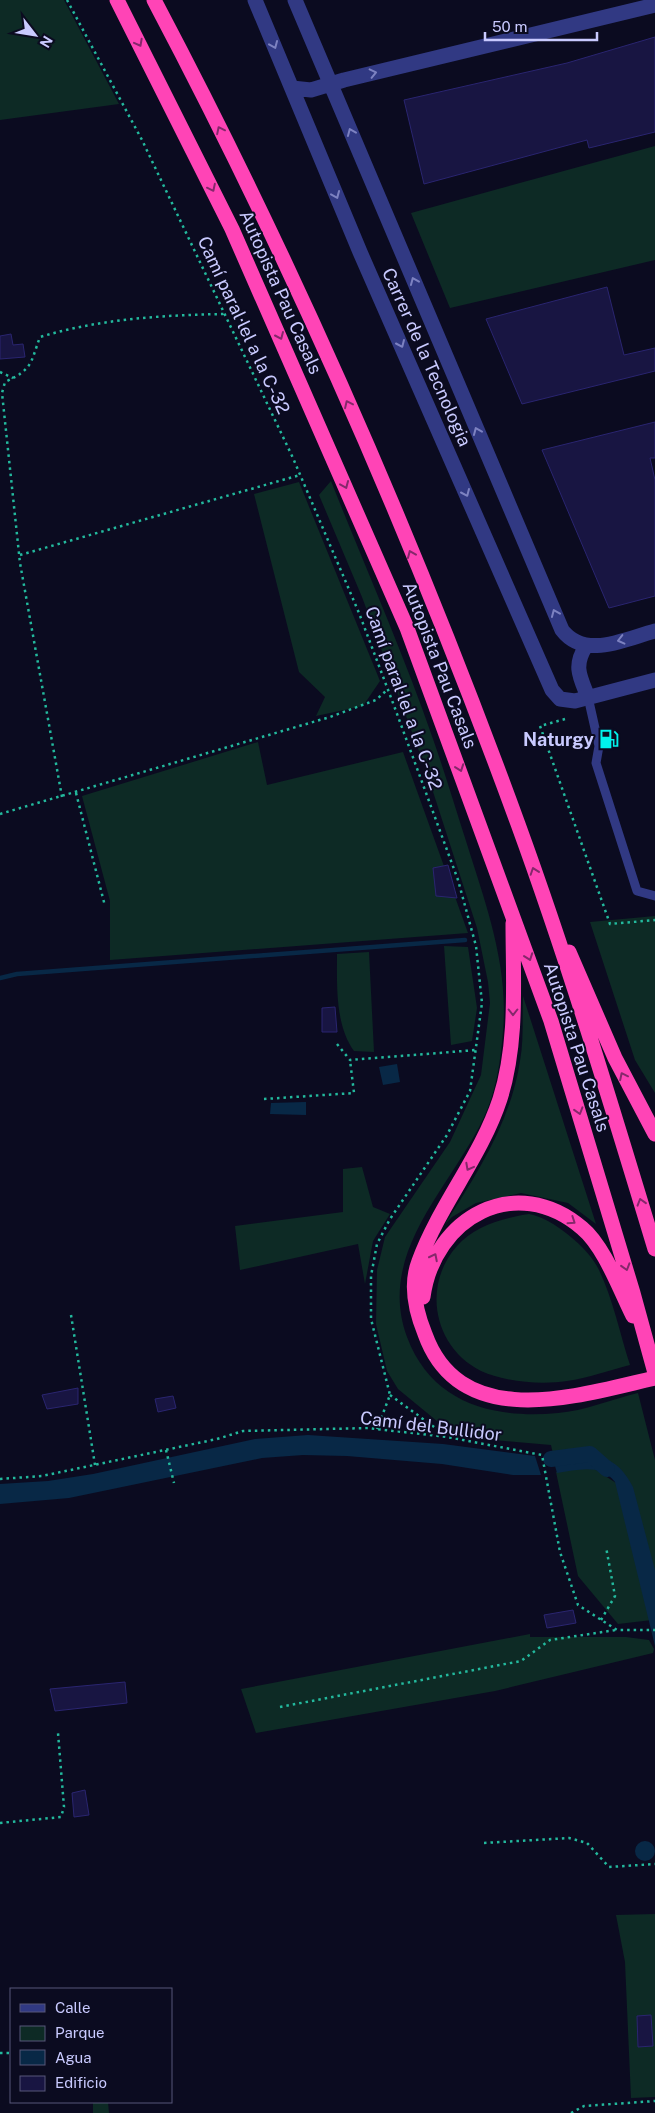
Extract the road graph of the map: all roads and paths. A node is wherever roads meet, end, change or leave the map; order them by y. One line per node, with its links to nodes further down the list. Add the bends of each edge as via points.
1 (67, 0): 9 (path, Camí paral·lel a la C-32, via 142,140)
2 (117, 0): 25 (highway, Autopista Pau Casals, one-way to 25, via 232,229 330,450 407,628)
3 (154, 0): 26 (highway, Autopista Pau Casals, one-way to 3, via 441,626 353,415 259,210)
4 (255, 0): 8 (street, Carrer de la Tecnologia, one-way to 8)
5 (295, 0): 7 (street, Carrer de la Tecnologia)
6 (655, 5): 7 (street, one-way to 6)
7 (330, 84): 8 (street, via 311,90); 15 (street, Carrer de la Tecnologia, one-way to 7, via 568,637 560,624)
8 (292, 88): 18 (street, Carrer de la Tecnologia, one-way to 18, via 552,690 565,702)
9 (224, 314): 11 (path, via 168,314 64,329 40,337 30,363 23,373); 12 (path, Camí paral·lel a la C-32)
10 (0, 372): 11 (path)
11 (13, 378): 13 (path, via 5,382 2,393)
12 (300, 475): 13 (path); 17 (path, Camí paral·lel a la C-32)
13 (20, 555): 21 (path, via 44,710)
14 (655, 631): 15 (street, one-way to 15)
15 (586, 646): 18 (street, via 578,663)
16 (655, 680): 18 (street)
17 (388, 689): 20 (path, via 376,700 330,717); 29 (path, Camí paral·lel a la C-32, via 458,880 476,946 482,1003)
18 (588, 697): 23 (lane, via 599,746 596,763 637,891)
19 (565, 719): 27 (path, via 540,726 610,924)
20 (76, 793): 21 (path); 24 (path)
21 (62, 798): 22 (path)
22 (0, 814)
23 (655, 896)
24 (105, 906)
25 (512, 911): 35 (highway, one-way to 35, via 514,1019 507,1070 500,1099 485,1135 418,1262 414,1290); 36 (highway, Autopista Pau Casals, one-way to 36, via 552,1021)
26 (550, 917): 32 (highway, one-way to 26, via 619,1066 574,962); 33 (highway, Autopista Pau Casals, one-way to 26, via 614,1110)
27 (655, 920)
28 (337, 1044): 30 (path)
29 (476, 1050): 30 (path); 39 (path, Camí paral·lel a la C-32, via 470,1091 447,1135 390,1219 377,1244 371,1276 370,1319)
30 (350, 1060): 31 (path, via 354,1093)
31 (264, 1099)
32 (655, 1134)
33 (655, 1249)
34 (71, 1315): 43 (path)
35 (420, 1321): 36 (highway, one-way to 36, via 428,1268 451,1232 467,1219 490,1208 534,1204 569,1218 584,1229 606,1263); 38 (highway, via 436,1356 451,1374 491,1396 514,1401 539,1401)
36 (648, 1346): 37 (highway, Autopista Pau Casals)
37 (655, 1373)
38 (655, 1378)
39 (390, 1395): 40 (path); 41 (path)
40 (378, 1429): 41 (path, Camí del Bullidor); 42 (path, Camí del Bullidor, via 243,1431)
41 (447, 1437): 47 (path, Camí del Bullidor, via 542,1455 560,1552 578,1605)
42 (166, 1451): 43 (path, Camí del Bullidor); 45 (path)
43 (95, 1465): 44 (path, Camí del Bullidor, via 42,1476)
44 (0, 1479)
45 (174, 1483)
46 (606, 1547): 47 (path, via 615,1596)
47 (602, 1620): 48 (path, Camí del Bullidor)
48 (617, 1630): 49 (path, Camí del Bullidor); 50 (path, via 550,1640 521,1661)
49 (655, 1630)
50 (280, 1707)
51 (58, 1733): 52 (path, via 64,1807 61,1817)
52 (0, 1823)
53 (484, 1843): 54 (path, via 568,1838 587,1842 610,1867)
54 (655, 1864)
55 (655, 2101): 56 (path, via 584,2106)
56 (571, 2113)

